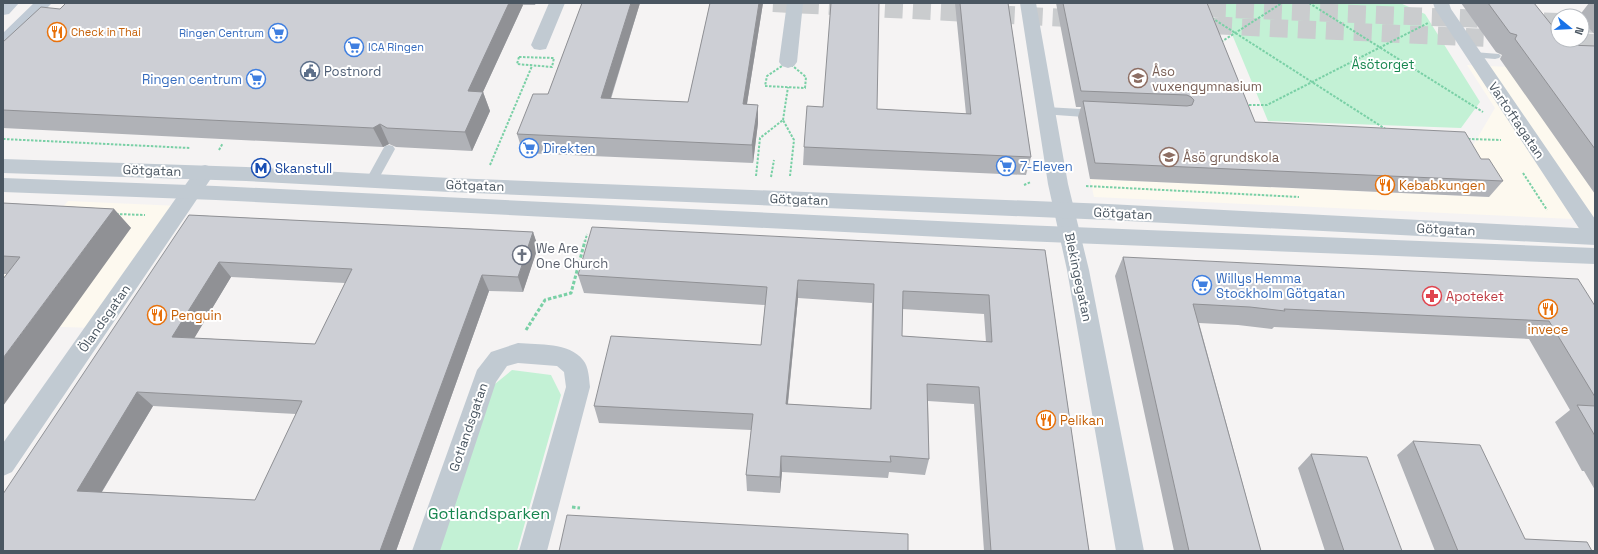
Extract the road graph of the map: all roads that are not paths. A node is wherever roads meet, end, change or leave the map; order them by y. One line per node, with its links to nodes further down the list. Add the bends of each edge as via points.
1 (11, 3): 7 (main road)
2 (44, 3): 8 (main road)
3 (557, 3): 9 (street)
4 (795, 3): 12 (street)
5 (1028, 3): 13 (street, Blekingegatan)
6 (1441, 3): 10 (street, Vartoftagatan)
7 (3, 10)
8 (3, 42)
9 (540, 45)
10 (1474, 55): 11 (lane); 23 (street, Vartoftagatan)
11 (1495, 56)
12 (788, 62)
13 (1046, 111): 14 (lane); 21 (street, Blekingegatan)
14 (1109, 114)
15 (389, 149): 18 (lane)
16 (3, 166): 17 (street, Götgatan)
17 (205, 172): 18 (street, Götgatan); 20 (street, Ölandsgatan)
18 (372, 180): 21 (street, Götgatan)
19 (3, 185): 20 (street, Götgatan)
20 (191, 192): 22 (street, Götgatan); 25 (street, Ölandsgatan)
21 (1064, 210): 22 (street, Blekingegatan); 23 (street, Götgatan)
22 (1070, 234): 24 (street, Götgatan); 28 (street, Blekingegatan)
23 (1595, 236)
24 (1595, 256)
25 (3, 464)
26 (426, 551): 27 (street, Gotlandsgatan, via 485,377 499,359 518,353 563,357 575,367 578,387)
27 (533, 551)
28 (1130, 551)

